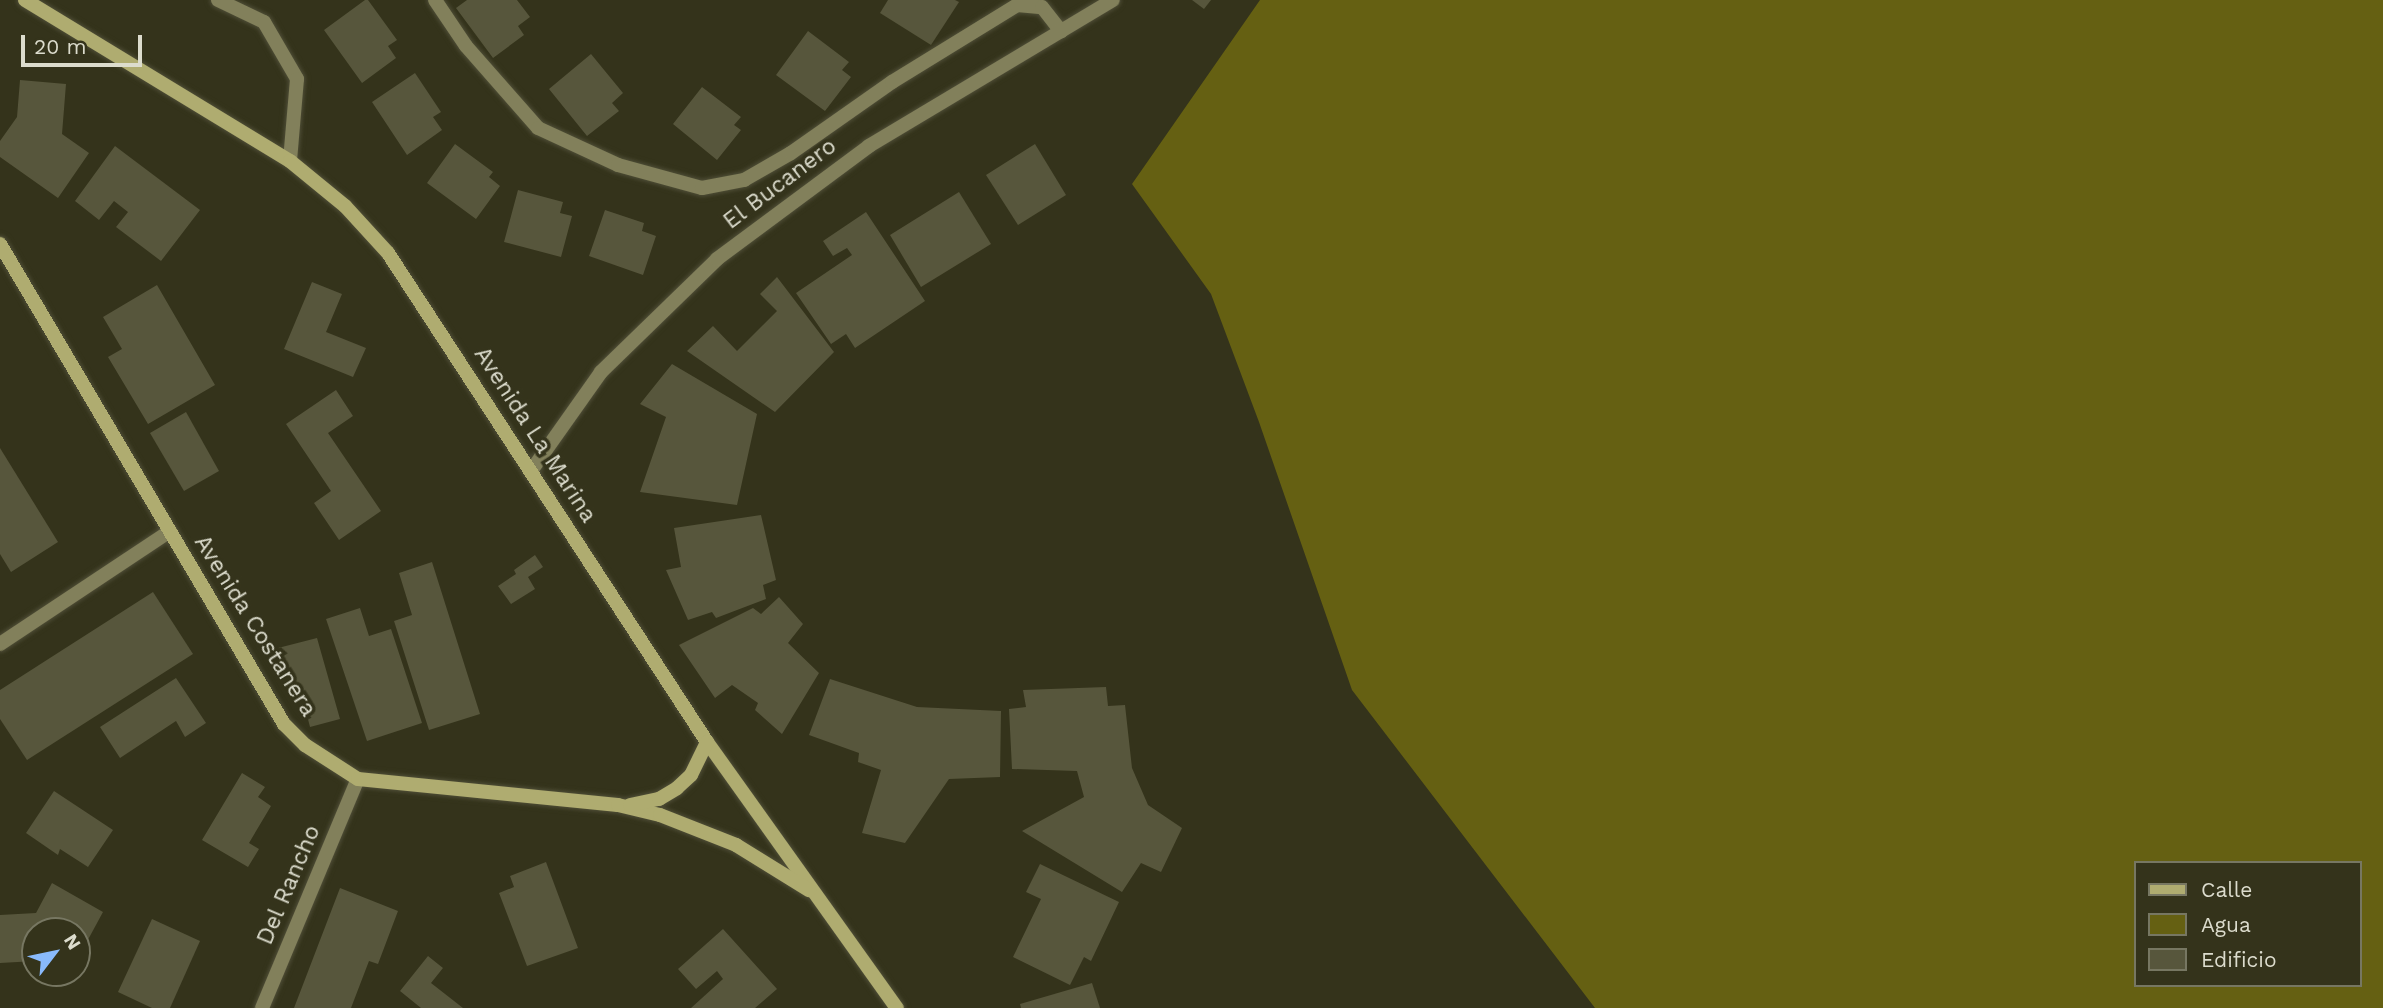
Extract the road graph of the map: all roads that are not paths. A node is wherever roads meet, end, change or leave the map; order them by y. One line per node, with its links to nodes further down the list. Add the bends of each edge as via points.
1 (25, 0): 6 (main road, Avenida La Marina)
2 (218, 0): 6 (street, via 264,22 297,79)
3 (435, 0): 5 (street, via 466,46 538,128 618,165 702,188 755,174 1017,5 1042,7)
4 (1113, 0): 5 (street, El Bucanero)
5 (1062, 31): 8 (street, El Bucanero, via 869,146 717,259 601,372)
6 (290, 161): 8 (main road, Avenida La Marina, via 345,206 388,253)
7 (0, 244): 9 (main road, Avenida Costanera)
8 (531, 471): 11 (main road, Avenida La Marina)
9 (170, 531): 10 (street); 12 (main road, Avenida Costanera, via 284,724 305,745)
10 (0, 644)
11 (707, 742): 13 (main road, via 691,775 677,788 639,805); 14 (main road, Avenida La Marina)
12 (358, 779): 13 (main road, Avenida Costanera); 15 (street, Del Rancho)
13 (618, 806): 14 (main road, Avenida Costanera, via 698,828 736,845)
14 (814, 893): 16 (main road, Avenida La Marina)
15 (262, 1008)
16 (897, 1008)

